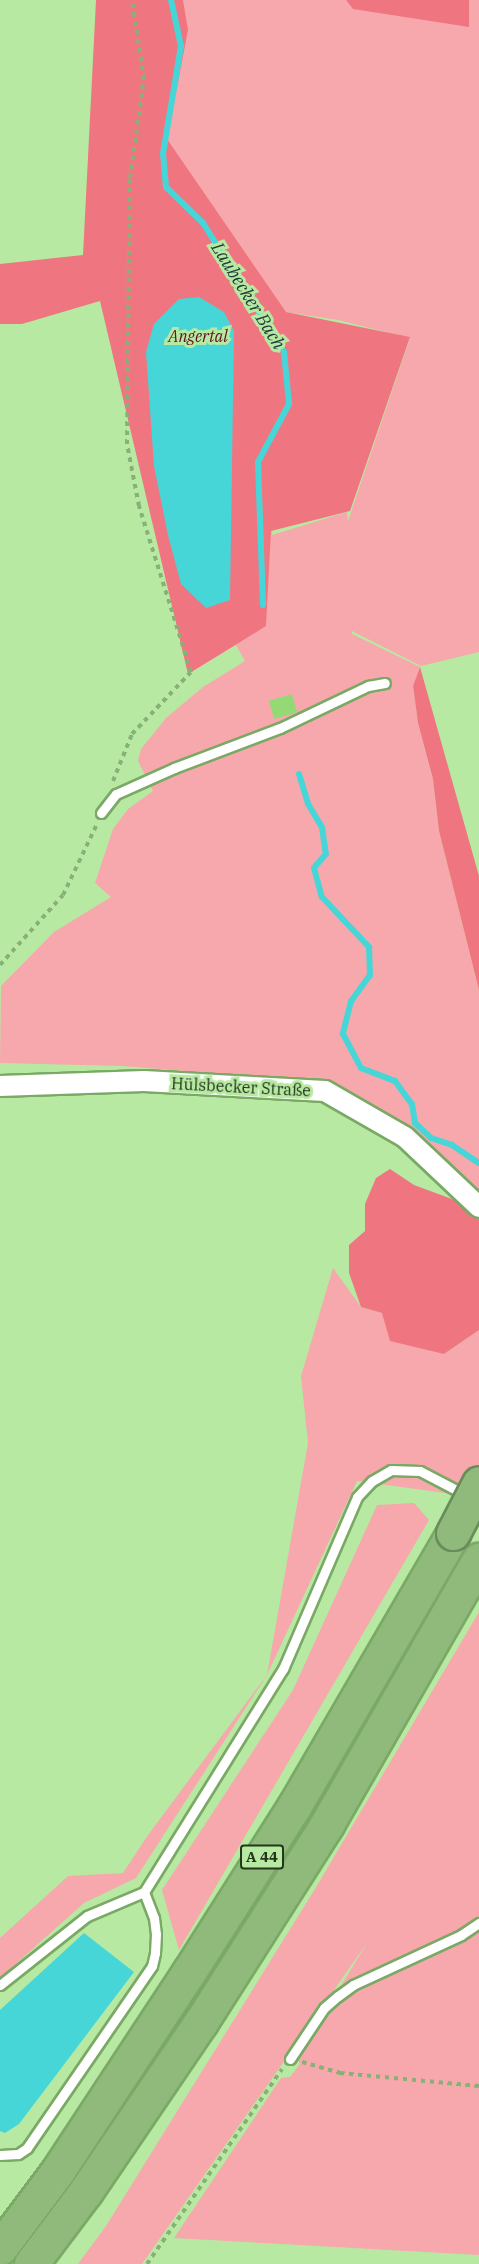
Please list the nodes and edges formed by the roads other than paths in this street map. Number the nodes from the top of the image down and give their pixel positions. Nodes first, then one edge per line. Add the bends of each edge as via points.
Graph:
1 (385, 683) dead end
2 (101, 813) road end
3 (0, 1086) edge
4 (479, 1207) edge
5 (479, 1483) edge
6 (479, 1502) edge
7 (479, 1560) edge
8 (144, 1892) junction
9 (479, 1923) edge
10 (0, 1985) edge
11 (290, 2059) road end
12 (0, 2156) edge
13 (0, 2248) edge
14 (31, 2264) edge

1 - 2 lane via 368,686 280,728 116,794
3 - 4 street, Hülsbecker Straße via 144,1081 325,1091 405,1137
5 - 13 highway, A 44, bridge via 289,1815 57,2172
6 - 8 lane via 420,1471 391,1470 372,1481 357,1497 283,1669
7 - 14 highway, A 44 via 327,1824 195,2031
8 - 10 lane via 87,1916
8 - 12 lane via 156,1934 152,1966 27,2148 18,2154
9 - 11 lane via 353,1985 324,2008

